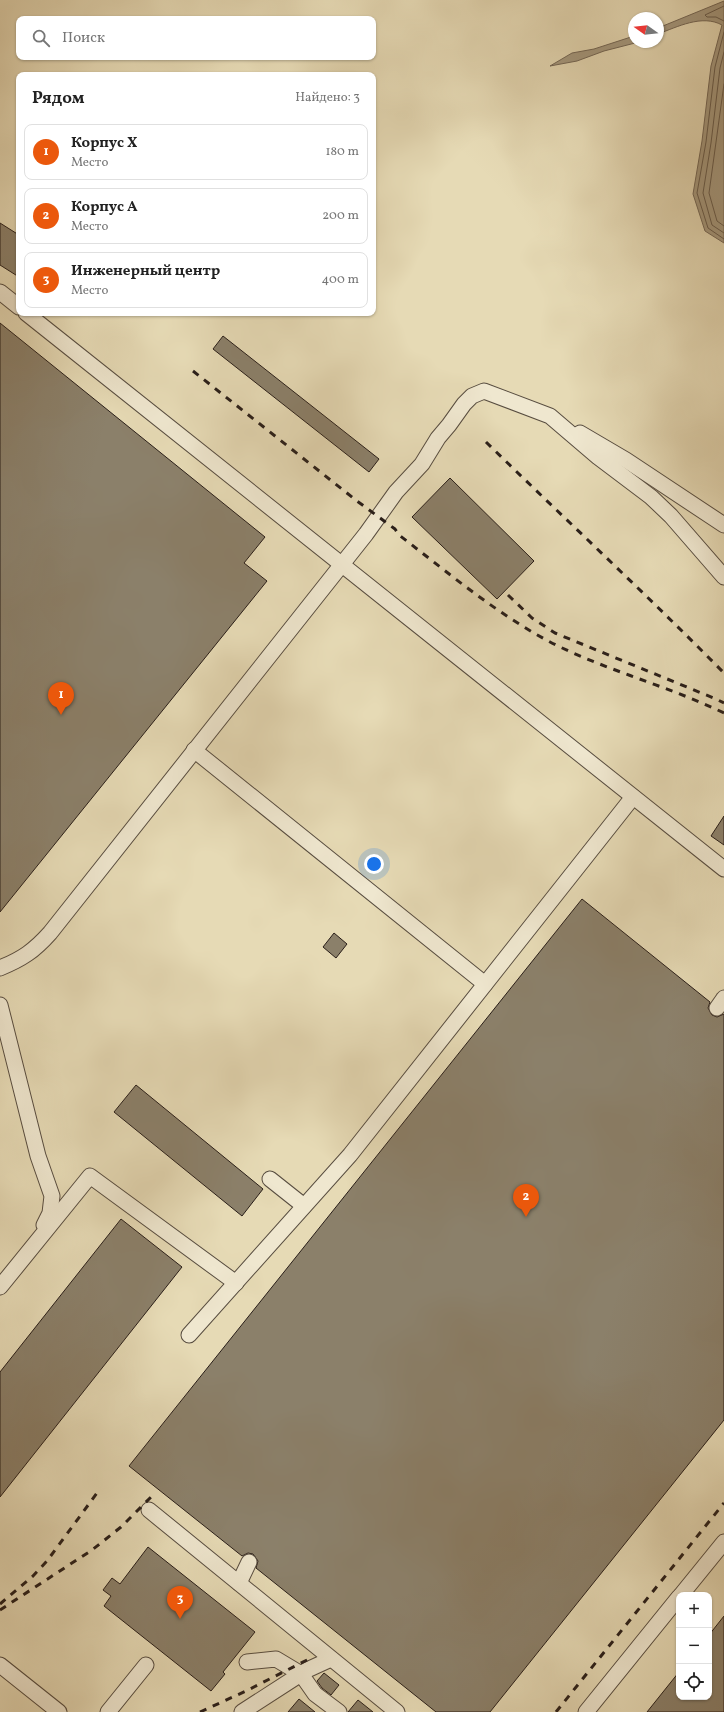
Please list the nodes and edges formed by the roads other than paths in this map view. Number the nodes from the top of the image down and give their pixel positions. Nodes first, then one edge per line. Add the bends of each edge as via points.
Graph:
1 (0, 292) edge
2 (16, 305) edge
3 (30, 316) edge
4 (550, 416) junction
5 (724, 525) edge
6 (341, 565) junction
7 (724, 577) edge
8 (194, 750) junction
9 (633, 797) junction
10 (724, 869) edge
11 (0, 968) edge
12 (485, 984) junction
13 (0, 1005) edge
14 (270, 1179) dead end
15 (304, 1206) junction
16 (36, 1242) junction
17 (236, 1283) junction
18 (0, 1287) edge
19 (189, 1335) dead end
20 (149, 1510) dead end
21 (724, 1542) edge
22 (248, 1562) dead end
23 (239, 1583) junction
24 (683, 1592) edge
25 (676, 1601) edge
26 (331, 1658) junction
27 (247, 1662) dead end
28 (0, 1665) edge
29 (146, 1665) dead end
30 (300, 1674) junction
31 (59, 1712) edge
32 (108, 1712) edge
33 (242, 1712) edge
34 (340, 1712) edge
35 (397, 1712) edge
36 (586, 1712) edge

1 - 2 lane
3 - 6 lane
4 - 5 lane via 626,460
4 - 6 lane via 484,391 472,396 438,438 422,464 396,492
4 - 7 lane via 651,497
6 - 8 lane
6 - 9 lane
8 - 11 lane via 38,947 23,958
8 - 12 lane
9 - 10 lane
9 - 12 lane
12 - 15 lane via 350,1155
13 - 16 lane via 38,1156 52,1196 50,1213
14 - 15 lane
15 - 17 lane
16 - 17 lane via 90,1176
16 - 18 lane
17 - 19 lane
20 - 23 lane
21 - 24 lane
22 - 23 lane
23 - 26 lane
25 - 36 lane
26 - 30 lane
26 - 35 lane
27 - 30 lane via 276,1659
28 - 31 lane
29 - 32 lane
30 - 33 lane
30 - 34 lane via 315,1694

